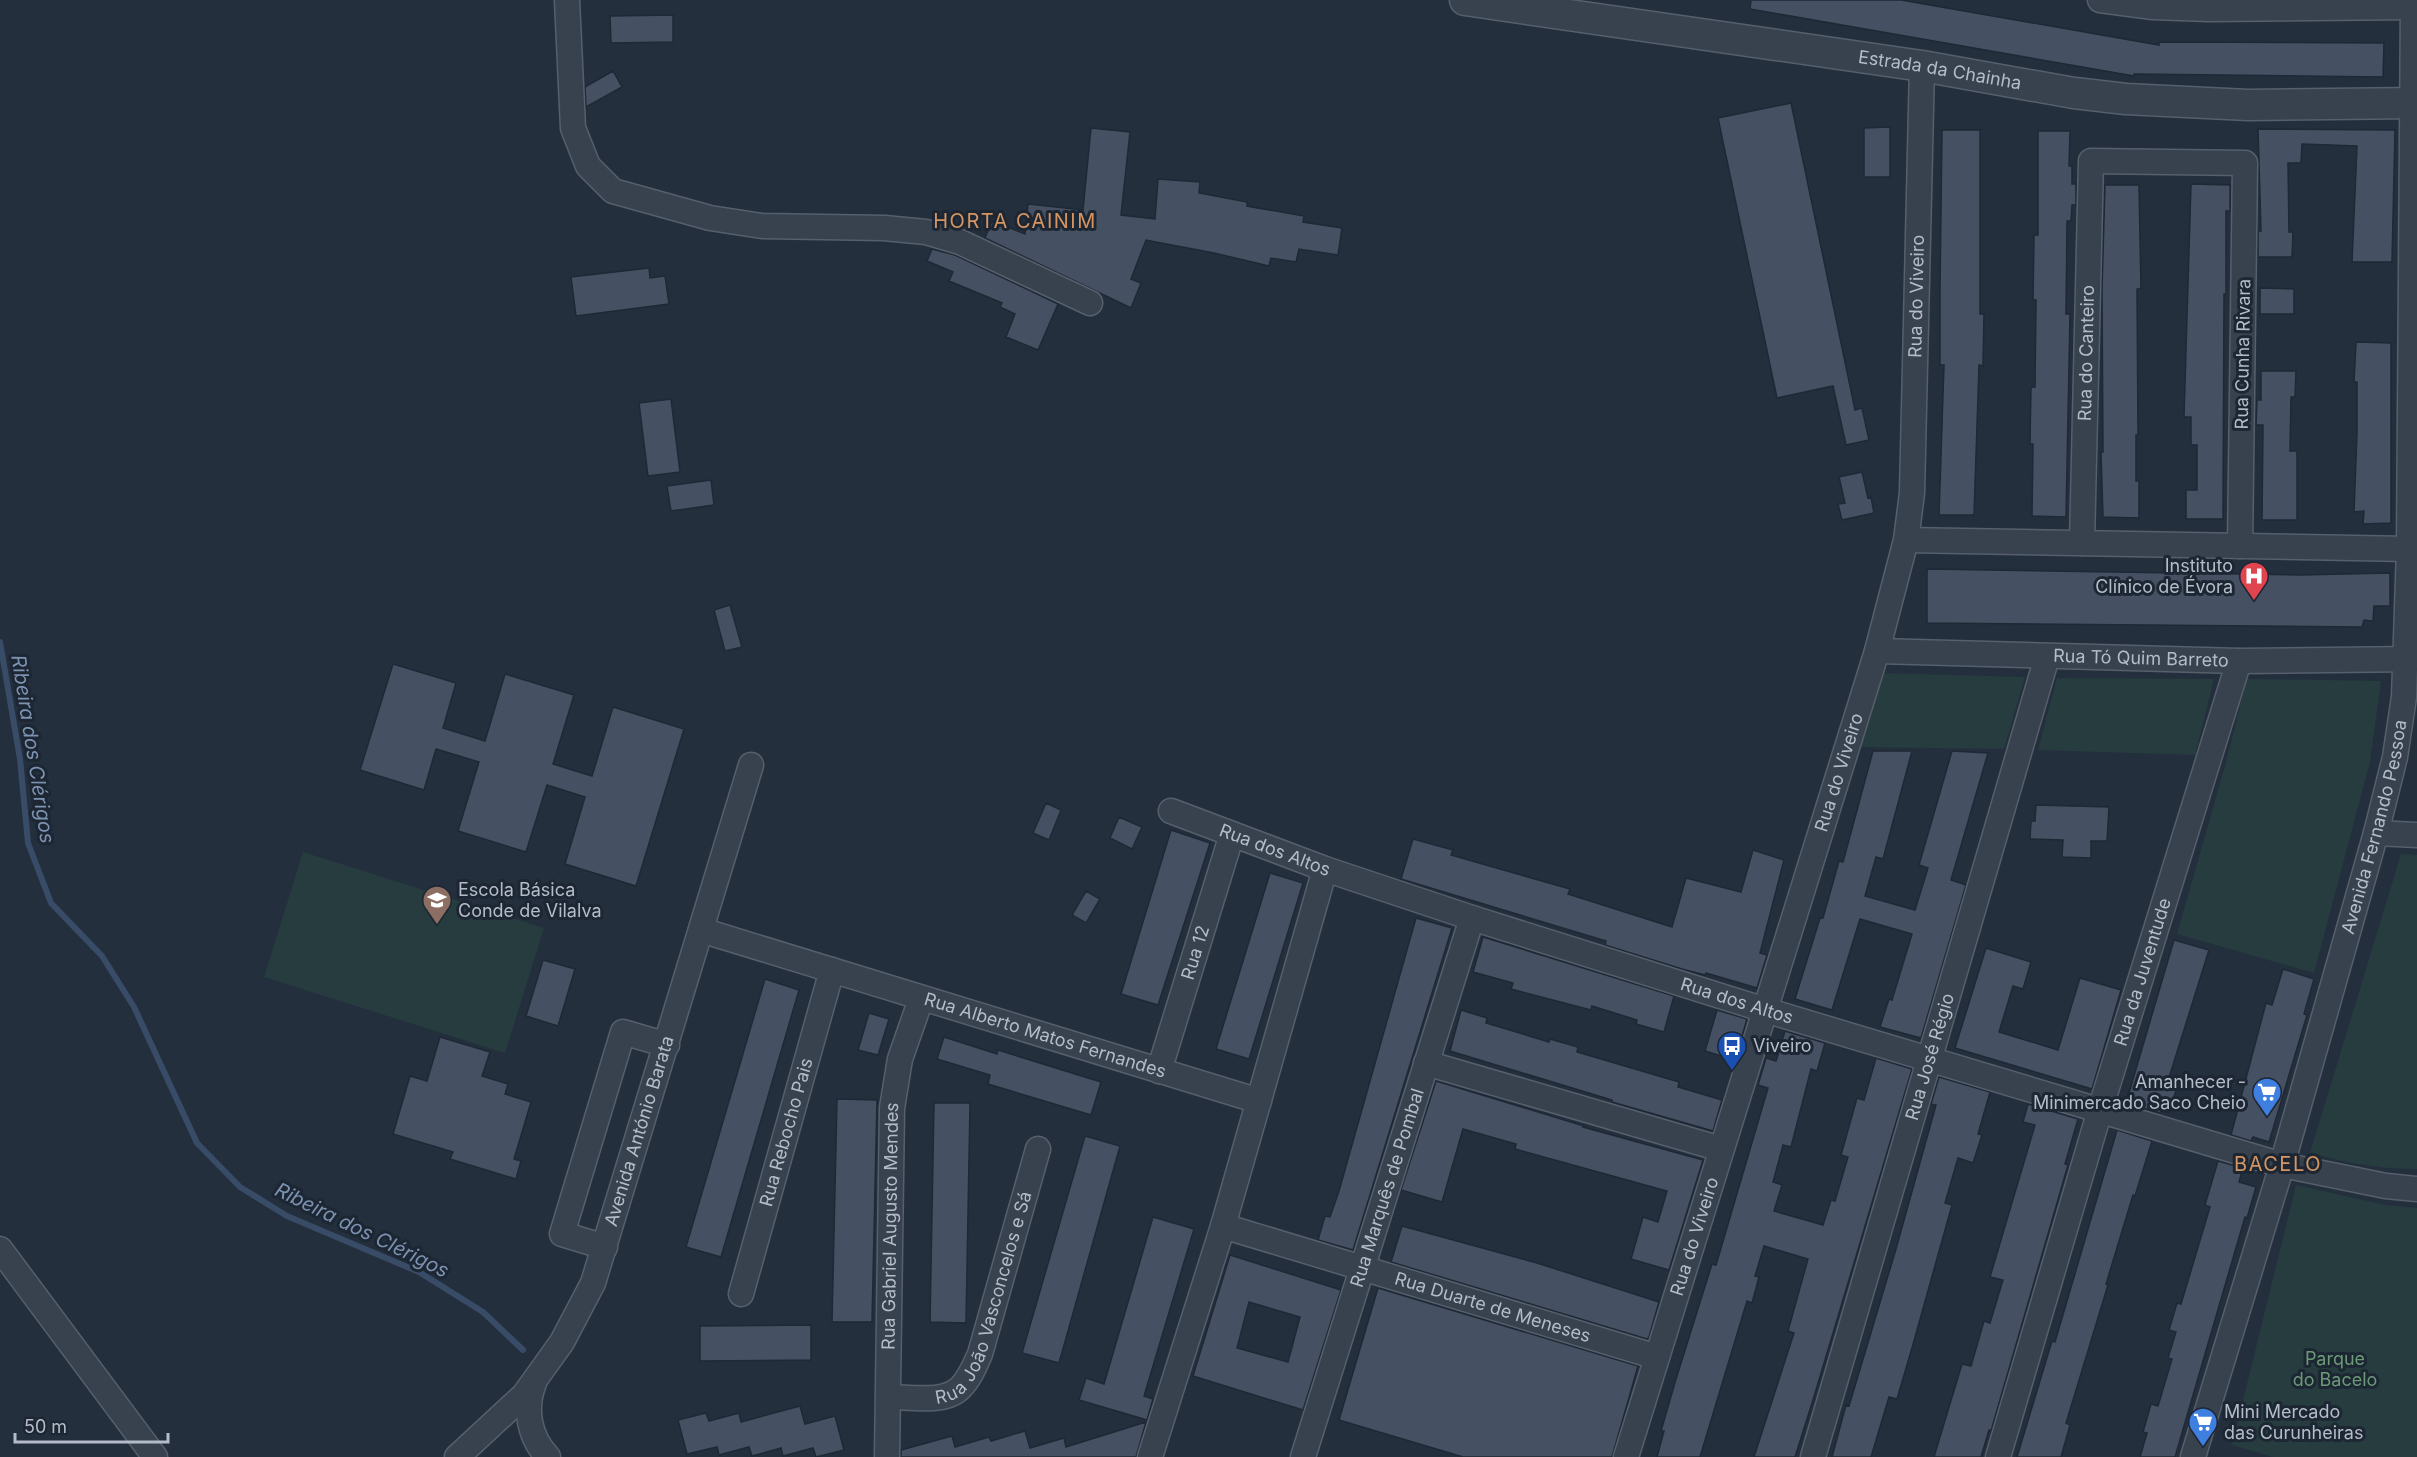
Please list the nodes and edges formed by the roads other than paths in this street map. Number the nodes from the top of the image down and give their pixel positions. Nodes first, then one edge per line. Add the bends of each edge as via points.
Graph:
1 (567, 0) edge
2 (1465, 0) edge
3 (2100, 0) edge
4 (2413, 4) edge
5 (2209, 5) edge
6 (1922, 66) junction
7 (2415, 103) edge
8 (2245, 163) joint
9 (1090, 303) dead end
10 (1906, 540) junction
11 (2082, 543) junction
12 (2240, 546) junction
13 (2409, 549) junction
14 (1877, 651) junction
15 (2048, 657) junction
16 (2411, 659) edge
17 (2240, 660) junction
18 (751, 765) dead end
19 (1171, 811) dead end
20 (2376, 833) junction
21 (1232, 834) junction
22 (2417, 835) edge
23 (1325, 869) junction
24 (1472, 918) junction
25 (701, 930) junction
26 (832, 970) junction
27 (921, 999) junction
28 (1765, 1010) junction
29 (667, 1045) junction
30 (1931, 1059) junction
31 (1426, 1063) junction
32 (1159, 1071) junction
33 (1259, 1101) junction
34 (2100, 1110) junction
35 (1038, 1149) dead end
36 (1721, 1149) junction
37 (2282, 1165) junction
38 (2417, 1189) edge
39 (1223, 1226) junction
40 (605, 1247) junction
41 (0, 1249) edge
42 (1362, 1269) junction
43 (741, 1294) dead end
44 (1657, 1357) junction
45 (535, 1381) junction
46 (889, 1397) junction
47 (149, 1453) edge
48 (457, 1457) edge
49 (548, 1457) edge
50 (887, 1457) edge
51 (1150, 1457) edge
52 (1303, 1457) edge
53 (1626, 1457) edge
54 (1813, 1457) edge
55 (1998, 1457) edge
56 (2193, 1457) edge

1 - 9 street via 573,128 588,166 613,191 710,218 762,226 926,232 960,242
2 - 6 street, Estrada da Chainha
3 - 5 street via 2153,7
4 - 5 street
4 - 7 street, Avenida Fernando Pessoa
6 - 7 street, Estrada da Chainha via 2126,99 2248,105
6 - 10 street, Rua do Viveiro via 1914,452
7 - 13 street, Avenida Fernando Pessoa
8 - 11 street, Rua do Canteiro via 2091,161
8 - 12 street, Rua Cunha Rivara
10 - 11 street
10 - 14 street, Rua do Viveiro
11 - 12 street
12 - 13 street
13 - 16 street, Avenida Fernando Pessoa
14 - 15 street, Rua Tó Quim Barreto
14 - 28 street, Rua do Viveiro
15 - 17 street, Rua Tó Quim Barreto
15 - 30 street, Rua José Régio
16 - 17 street, Rua Tó Quim Barreto
16 - 20 street, Avenida Fernando Pessoa via 2395,757
17 - 34 street, Rua da Juventude
18 - 25 street, Avenida António Barata
19 - 21 street, Rua dos Altos
20 - 22 street
20 - 37 street, Avenida Fernando Pessoa
21 - 23 street, Rua dos Altos
21 - 32 street, Rua 12
23 - 24 street, Rua dos Altos
23 - 33 street
24 - 28 street, Rua dos Altos
24 - 31 street, Rua Marquês de Pombal
25 - 26 street, Rua Alberto Matos Fernandes
25 - 29 street, Avenida António Barata
26 - 27 street, Rua Alberto Matos Fernandes
26 - 43 street, Rua Rebocho Pais
27 - 32 street, Rua Alberto Matos Fernandes
27 - 46 street, Rua Gabriel Augusto Mendes via 900,1059 892,1108
28 - 30 street, Rua dos Altos
28 - 36 street, Rua do Viveiro
29 - 40 street, Avenida António Barata
29 - 40 street via 623,1032 616,1054 562,1234
30 - 34 street, Rua dos Altos
30 - 54 street, Rua José Régio
31 - 36 street
31 - 42 street, Rua Marquês de Pombal
32 - 33 street, Rua Alberto Matos Fernandes
33 - 39 street
34 - 37 street, Rua dos Altos
34 - 55 street, Rua da Juventude
35 - 46 street, Rua João Vasconcelos e Sá via 980,1354 971,1373 960,1388 945,1397
36 - 44 street, Rua do Viveiro
37 - 38 street, Rua dos Altos
37 - 56 street, Avenida Fernando Pessoa
39 - 42 street, Rua Duarte de Meneses
39 - 51 street
40 - 45 street, Avenida António Barata via 593,1283 571,1327
41 - 47 street
42 - 44 street, Rua Duarte de Meneses
42 - 52 street, Rua Marquês de Pombal
44 - 53 street, Rua do Viveiro
45 - 48 street, Avenida António Barata via 506,1414
45 - 49 street via 530,1393 530,1423
46 - 50 street, Rua Gabriel Augusto Mendes

